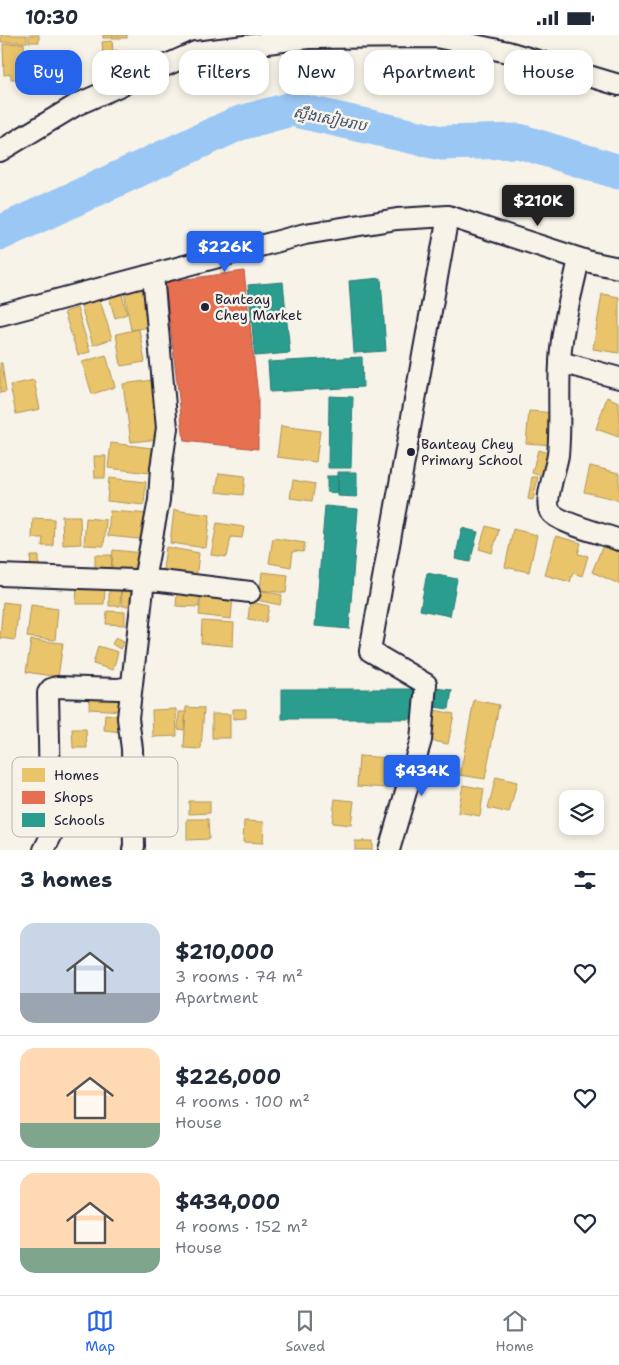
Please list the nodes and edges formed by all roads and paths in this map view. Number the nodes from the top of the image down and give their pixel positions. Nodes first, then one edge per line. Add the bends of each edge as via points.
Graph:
1 (327, 37) edge
2 (194, 43) edge
3 (619, 85) edge
4 (0, 151) edge
5 (448, 216) junction
6 (579, 259) junction
7 (619, 268) edge
8 (153, 275) junction
9 (0, 315) edge
10 (560, 362) junction
11 (619, 377) edge
12 (619, 541) edge
13 (0, 575) edge
14 (144, 580) junction
15 (250, 592) dead end
16 (130, 687) junction
17 (49, 757) edge
18 (132, 757) edge
19 (50, 837) edge
20 (134, 837) edge
21 (44, 850) edge
22 (133, 850) edge
23 (389, 850) edge

1 - 2 street
1 - 3 street via 436,37 508,52
2 - 4 street via 76,105
5 - 6 street
5 - 8 street via 397,219 305,234
5 - 23 street via 370,651 426,684 422,740
6 - 7 street
6 - 10 street
8 - 9 street
8 - 14 street via 167,428 159,500
10 - 11 street
10 - 12 street via 558,456 548,502 550,511 561,521
13 - 14 street
14 - 15 street
14 - 16 street
16 - 17 street via 51,689 48,693
16 - 18 street via 128,718
19 - 21 street
20 - 22 street

